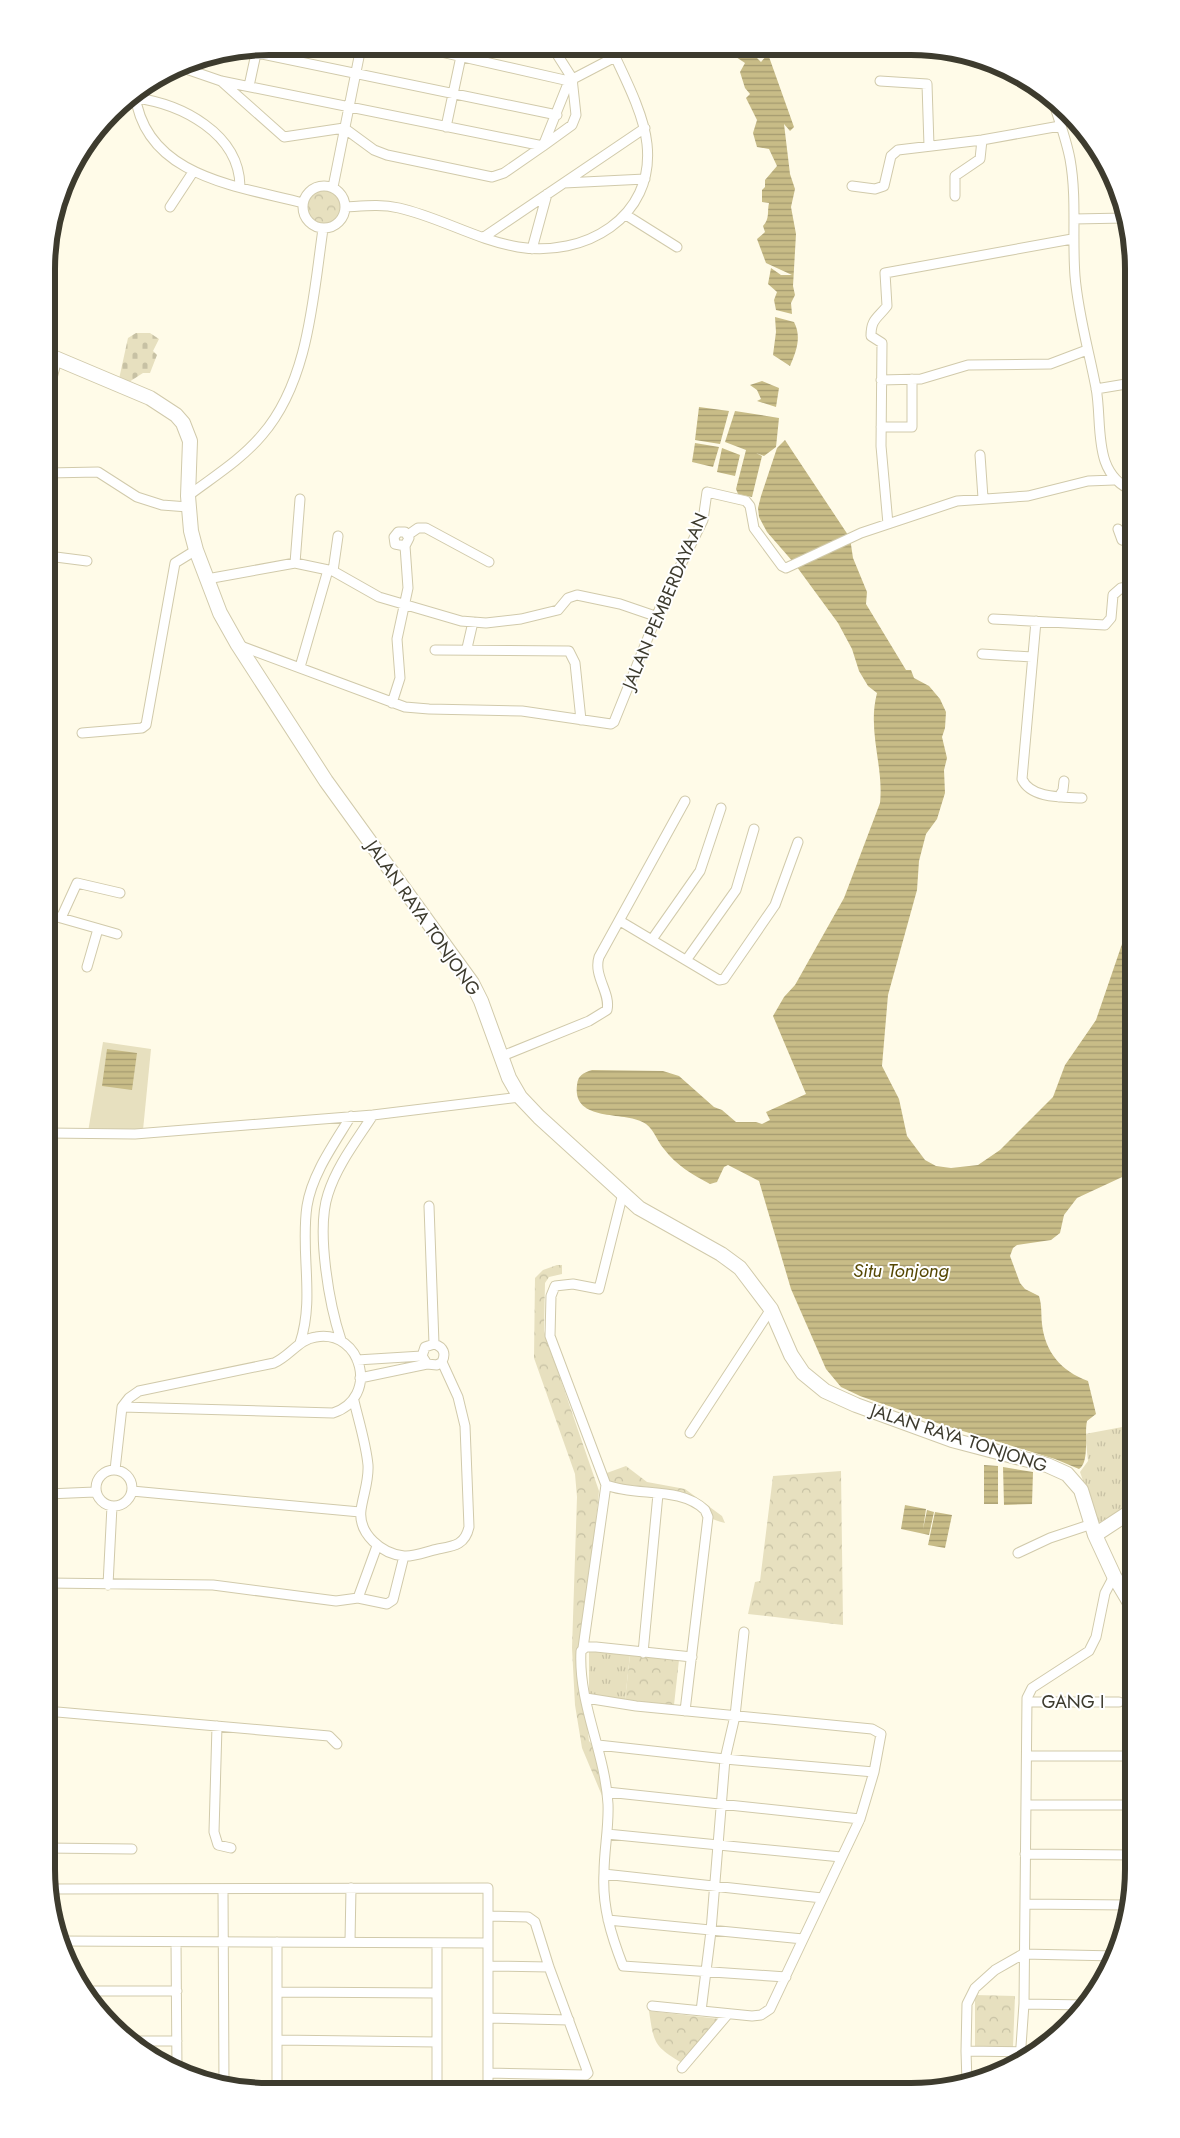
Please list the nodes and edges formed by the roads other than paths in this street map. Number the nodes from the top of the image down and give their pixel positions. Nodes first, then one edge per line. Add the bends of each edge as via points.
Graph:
1 (256, 55) edge
2 (275, 55) edge
3 (359, 55) edge
4 (461, 55) edge
5 (474, 55) edge
6 (557, 55) edge
7 (610, 55) edge
8 (614, 55) edge
9 (189, 70) edge
10 (355, 73) junction
11 (221, 80) junction
12 (571, 80) junction
13 (880, 80) dead end
14 (249, 86) junction
15 (453, 93) junction
16 (141, 97) edge
17 (137, 101) edge
18 (348, 107) junction
19 (1056, 112) edge
20 (557, 115) junction
21 (1060, 126) junction
22 (446, 127) junction
23 (344, 128) junction
24 (645, 128) junction
25 (982, 140) junction
26 (543, 146) junction
27 (929, 146) junction
28 (193, 172) junction
29 (645, 179) junction
30 (564, 182) junction
31 (240, 186) junction
32 (852, 186) dead end
33 (333, 187) junction
34 (547, 194) junction
35 (955, 196) dead end
36 (303, 203) junction
37 (346, 207) junction
38 (170, 208) dead end
39 (626, 215) junction
40 (1119, 218) edge
41 (1074, 219) junction
42 (323, 229) junction
43 (484, 236) junction
44 (1072, 239) junction
45 (677, 247) dead end
46 (532, 249) junction
47 (1088, 350) junction
48 (55, 358) edge
49 (912, 379) junction
50 (881, 380) junction
51 (1125, 384) edge
52 (1096, 389) junction
53 (881, 427) junction
54 (980, 454) dead end
55 (55, 473) edge
56 (1114, 480) junction
57 (1125, 486) edge
58 (983, 498) junction
59 (300, 499) dead end
60 (188, 502) junction
61 (888, 524) junction
62 (1118, 529) dead end
63 (408, 535) junction
64 (338, 536) dead end
65 (1125, 541) edge
66 (404, 546) junction
67 (196, 550) junction
68 (55, 557) edge
69 (88, 561) dead end
70 (489, 562) dead end
71 (295, 563) junction
72 (330, 571) junction
73 (207, 579) junction
74 (1125, 587) edge
75 (405, 606) junction
76 (658, 617) junction
77 (993, 619) dead end
78 (1036, 620) junction
79 (473, 622) junction
80 (238, 645) junction
81 (466, 648) junction
82 (435, 650) dead end
83 (982, 654) dead end
84 (1032, 657) junction
85 (300, 666) junction
86 (392, 703) junction
87 (582, 720) junction
88 (82, 733) dead end
89 (1064, 781) dead end
90 (1059, 797) junction
91 (1082, 798) dead end
92 (685, 801) dead end
93 (721, 808) dead end
94 (754, 829) dead end
95 (798, 842) dead end
96 (120, 894) dead end
97 (55, 916) edge
98 (61, 918) junction
99 (620, 921) junction
100 (98, 929) junction
101 (116, 934) dead end
102 (653, 938) junction
103 (687, 959) junction
104 (87, 967) dead end
105 (500, 1057) junction
106 (520, 1097) junction
107 (373, 1115) junction
108 (351, 1116) junction
109 (55, 1133) edge
110 (623, 1193) junction
111 (429, 1206) dead end
112 (771, 1309) junction
113 (341, 1340) junction
114 (300, 1343) junction
115 (434, 1344) junction
116 (422, 1356) junction
117 (357, 1360) junction
118 (442, 1362) junction
119 (427, 1364) junction
120 (360, 1378) junction
121 (354, 1401) junction
122 (122, 1407) junction
123 (690, 1432) dead end
124 (116, 1470) junction
125 (606, 1485) junction
126 (132, 1491) junction
127 (95, 1492) junction
128 (55, 1494) edge
129 (658, 1494) junction
130 (112, 1506) junction
131 (360, 1512) junction
132 (1125, 1514) edge
133 (1093, 1530) junction
134 (377, 1546) junction
135 (1018, 1553) dead end
136 (404, 1556) junction
137 (1114, 1576) junction
138 (55, 1583) edge
139 (108, 1585) junction
140 (1125, 1595) edge
141 (358, 1598) junction
142 (744, 1632) dead end
143 (582, 1648) junction
144 (643, 1653) junction
145 (692, 1657) junction
146 (586, 1698) junction
147 (1028, 1702) junction
148 (1119, 1702) dead end
149 (685, 1711) junction
150 (55, 1712) edge
151 (735, 1716) junction
152 (218, 1726) junction
153 (337, 1744) dead end
154 (598, 1745) junction
155 (1027, 1756) junction
156 (1125, 1756) edge
157 (725, 1759) junction
158 (874, 1772) junction
159 (607, 1792) junction
160 (722, 1803) junction
161 (1026, 1805) junction
162 (1125, 1805) edge
163 (860, 1819) junction
164 (607, 1834) junction
165 (717, 1844) junction
166 (55, 1848) edge
167 (231, 1848) dead end
168 (132, 1849) dead end
169 (1025, 1854) junction
170 (1125, 1855) edge
171 (842, 1857) junction
172 (604, 1874) junction
173 (351, 1888) junction
174 (714, 1888) junction
175 (56, 1889) edge
176 (223, 1889) junction
177 (822, 1898) junction
178 (1025, 1904) junction
179 (1122, 1905) edge
180 (489, 1916) junction
181 (608, 1920) junction
182 (711, 1931) junction
183 (803, 1939) junction
184 (67, 1941) edge
185 (224, 1941) junction
186 (350, 1941) junction
187 (176, 1942) junction
188 (277, 1942) junction
189 (438, 1943) junction
190 (488, 1944) junction
191 (1023, 1954) junction
192 (1107, 1956) edge
193 (488, 1966) junction
194 (549, 1967) junction
195 (706, 1972) junction
196 (786, 1977) junction
197 (93, 1991) edge
198 (177, 1991) junction
199 (277, 1992) junction
200 (437, 1993) junction
201 (1024, 2004) junction
202 (1076, 2005) edge
203 (652, 2006) dead end
204 (701, 2011) junction
205 (728, 2014) junction
206 (488, 2018) junction
207 (568, 2020) junction
208 (277, 2040) junction
209 (142, 2041) edge
210 (177, 2041) junction
211 (437, 2042) junction
212 (966, 2051) junction
213 (1020, 2053) edge
214 (1015, 2056) edge
215 (177, 2062) edge
216 (682, 2068) dead end
217 (488, 2072) junction
218 (966, 2076) edge
219 (224, 2078) edge
220 (276, 2083) edge
221 (436, 2083) edge
222 (488, 2083) edge

1 - 14 street
2 - 10 street
3 - 10 street
4 - 15 street
5 - 12 street
6 - 12 street
7 - 12 street
8 - 24 street
9 - 11 street
10 - 15 street
10 - 18 street
11 - 14 street
11 - 23 street via 284,137
12 - 20 street
12 - 26 street via 575,121
13 - 27 street via 926,84
14 - 18 street
15 - 20 street
15 - 22 street
16 - 31 street via 168,104 206,125 233,159
17 - 28 street via 146,130 159,147
18 - 22 street
18 - 23 street
19 - 21 street
20 - 26 street
21 - 25 street
21 - 41 street via 1070,160
22 - 26 street
23 - 26 street via 374,150 387,155 492,177 504,173
23 - 33 street
24 - 29 street via 648,154
24 - 30 street
25 - 27 street
25 - 35 street via 980,159 955,176
27 - 32 street via 893,153 886,182 880,189
28 - 31 street
28 - 38 street
29 - 30 street
29 - 39 street
30 - 34 street
31 - 36 street
33 - 36 street via 314,188
33 - 37 street via 342,195
34 - 43 street
34 - 46 street
36 - 42 street via 305,217
37 - 42 street via 337,225
37 - 43 street via 399,208
39 - 45 street
39 - 46 street via 614,226 586,240
40 - 41 street
41 - 44 street
42 - 60 street via 305,337 286,396 275,418 245,453
43 - 46 street
44 - 47 street via 1075,279
44 - 50 street via 885,273 887,305 871,326 871,336 882,343
47 - 49 street via 1050,364 962,365 928,378
47 - 52 street
48 - 60 main road, JALAN RAYA TONJONG via 150,398 176,415 190,441
49 - 50 street
49 - 53 street via 912,427
50 - 53 street
51 - 52 street
52 - 56 street via 1103,457
53 - 61 street
54 - 58 street
55 - 60 street via 98,472 137,497 162,506
56 - 57 street
56 - 58 street, JALAN PEMBERDAYAAN via 1088,481 1028,496
58 - 61 street, JALAN PEMBERDAYAAN via 957,501
59 - 71 street
60 - 67 main road, JALAN RAYA TONJONG
61 - 76 street, JALAN PEMBERDAYAAN via 852,536 786,568 754,528 746,501 707,492 703,520
62 - 65 street
63 - 66 street via 409,541
63 - 66 street via 402,532 394,537 395,544
63 - 70 street via 418,528 426,528
64 - 72 street
66 - 75 street via 409,579
67 - 73 main road, JALAN RAYA TONJONG
67 - 88 street via 174,563 146,725
68 - 69 street
71 - 72 street
71 - 73 street
72 - 75 street via 369,593
72 - 85 street
73 - 80 main road, JALAN RAYA TONJONG via 220,613
74 - 78 street via 1113,595 1111,618 1104,624
75 - 79 street
75 - 86 street via 397,639 400,678
76 - 79 street via 620,604 577,595 568,598 562,608 554,611 521,619
76 - 87 street, JALAN PEMBERDAYAAN via 614,722
77 - 78 street
78 - 84 street
79 - 81 street
80 - 85 street, JALAN PEMBERDAYAAN
80 - 105 main road, JALAN RAYA TONJONG via 326,781 472,983
81 - 82 street
81 - 87 street via 569,650 575,664
83 - 84 street
84 - 90 street via 1021,774 1029,788
85 - 86 street, JALAN PEMBERDAYAAN
86 - 87 street, JALAN PEMBERDAYAAN via 429,710 522,711
89 - 90 street
90 - 91 street
92 - 99 street
93 - 102 street via 700,871
94 - 103 street via 736,890
95 - 103 street via 775,906 726,978 719,980
96 - 98 street via 77,883
97 - 98 street
98 - 100 street
99 - 102 street
99 - 105 street via 597,964 607,1010 589,1022
100 - 101 street
100 - 104 street
102 - 103 street
105 - 106 main road, JALAN RAYA TONJONG
106 - 107 street
106 - 110 main road, JALAN RAYA TONJONG
107 - 108 street
107 - 113 street via 332,1182 325,1209 328,1284
108 - 109 street via 135,1134
108 - 114 street via 316,1177 309,1198 306,1220 308,1302
110 - 112 main road, JALAN RAYA TONJONG via 640,1208 734,1264 754,1284
110 - 125 street via 599,1289 563,1283 554,1286 551,1296 550,1336
111 - 115 street
112 - 123 street
112 - 133 main road, JALAN RAYA TONJONG via 791,1355 803,1373 825,1390 856,1405 952,1440 1047,1465 1067,1474 1081,1490
113 - 114 street via 316,1336
113 - 117 street
114 - 122 street via 274,1363 147,1388 134,1394
115 - 116 street via 425,1347
115 - 118 street via 439,1345 444,1353
116 - 117 street
116 - 119 street
117 - 120 street
118 - 119 street
118 - 136 street via 458,1397 465,1426 469,1527 467,1536 457,1545
119 - 120 street
120 - 121 street
121 - 122 street via 341,1410 324,1414
121 - 131 street via 368,1465
122 - 124 street
124 - 126 street via 128,1477
124 - 127 street via 109,1470 98,1478
125 - 129 street
125 - 143 street
126 - 130 street via 125,1503
126 - 131 street
127 - 128 street
127 - 130 street via 99,1499
129 - 144 street
129 - 145 street via 693,1500 708,1517
130 - 139 street
131 - 134 street via 365,1531
132 - 133 main road
133 - 135 street via 1050,1538
133 - 137 main road, JALAN RAYA TONJONG
134 - 136 street
134 - 141 street
136 - 141 street via 390,1603
137 - 140 main road, JALAN RAYA TONJONG
137 - 147 street via 1104,1593 1094,1644 1089,1651 1032,1688
138 - 139 street
139 - 141 street via 213,1585 336,1601
142 - 151 street
143 - 144 street
143 - 146 street
144 - 145 street
145 - 149 street
146 - 149 street
146 - 154 street
147 - 148 street, GANG I
147 - 155 street
149 - 151 street
150 - 152 street
151 - 157 street
151 - 158 street via 878,1731 881,1742
152 - 153 street via 329,1736
152 - 167 street via 214,1832 218,1845
154 - 157 street
154 - 159 street
155 - 156 street
155 - 161 street
157 - 158 street
157 - 160 street
158 - 163 street
159 - 160 street
159 - 164 street
160 - 163 street
160 - 165 street
161 - 162 street
161 - 169 street
163 - 171 street
164 - 165 street
164 - 172 street
165 - 171 street
165 - 174 street
166 - 168 street
169 - 170 street
169 - 178 street
171 - 177 street
172 - 174 street
172 - 181 street
173 - 176 street
173 - 180 street via 488,1888
173 - 186 street
174 - 177 street
174 - 182 street
175 - 176 street
176 - 185 street
177 - 183 street
178 - 179 street
178 - 191 street
180 - 190 street
180 - 194 street via 533,1919
181 - 182 street
181 - 195 street via 623,1966
182 - 183 street
182 - 195 street
183 - 196 street
184 - 187 street
185 - 187 street
185 - 188 street
185 - 219 street
186 - 188 street
186 - 189 street
187 - 198 street
188 - 199 street
189 - 190 street
189 - 200 street
190 - 193 street
191 - 192 street
191 - 201 street
191 - 212 street via 995,1970 975,1988 967,2004
193 - 194 street
193 - 206 street
194 - 207 street
195 - 196 street
195 - 204 street
196 - 205 street via 766,2013 752,2016
197 - 198 street
198 - 210 street
199 - 200 street
199 - 208 street
200 - 211 street
201 - 202 street
201 - 213 street
203 - 204 street
204 - 205 street
205 - 216 street
206 - 207 street
206 - 217 street
207 - 217 street via 588,2074
208 - 211 street
208 - 220 street
209 - 210 street
210 - 215 street
211 - 221 street
212 - 214 street
212 - 218 street
217 - 222 street

